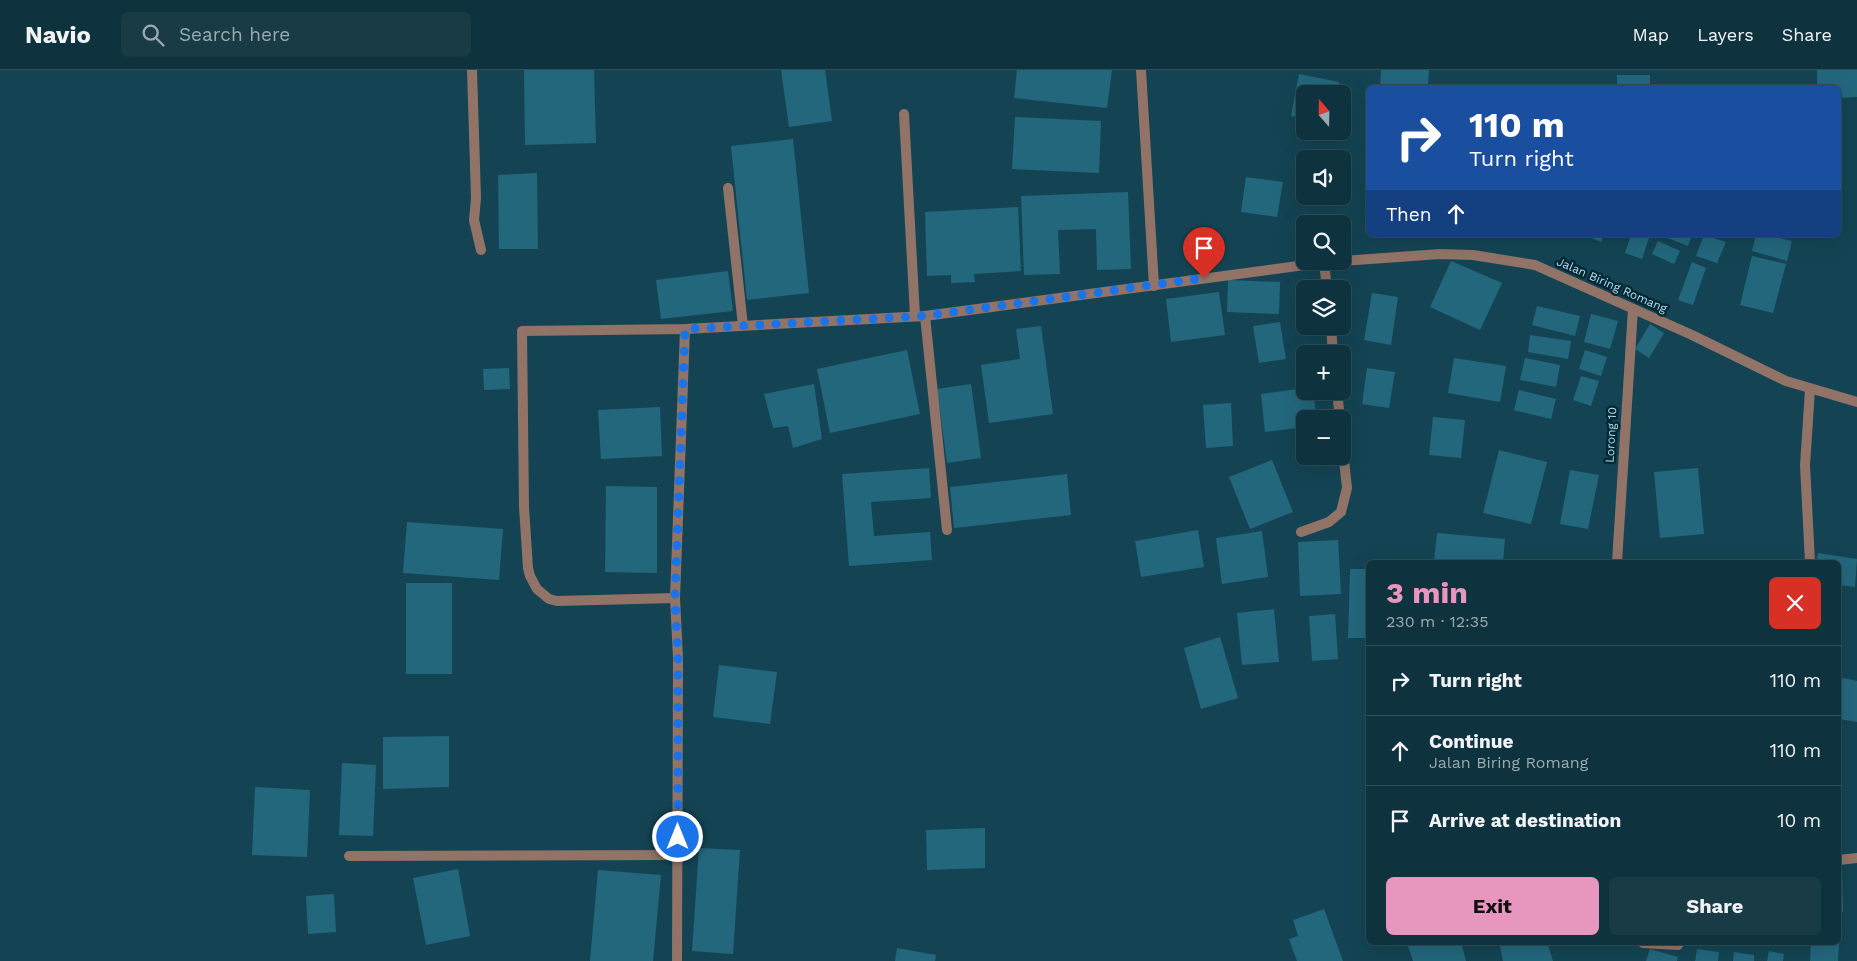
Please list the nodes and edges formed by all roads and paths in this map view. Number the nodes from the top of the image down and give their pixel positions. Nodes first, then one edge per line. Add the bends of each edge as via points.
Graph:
1 (472, 70) edge
2 (1141, 70) edge
3 (904, 114) dead end
4 (728, 188) dead end
5 (481, 250) dead end
6 (1351, 259) edge
7 (1296, 266) edge
8 (1154, 286) junction
9 (1633, 309) junction
10 (920, 316) junction
11 (743, 326) junction
12 (685, 329) junction
13 (1810, 390) junction
14 (1857, 402) edge
15 (1344, 465) edge
16 (947, 530) dead end
17 (1301, 532) dead end
18 (1617, 560) edge
19 (1810, 560) edge
20 (675, 598) junction
21 (678, 855) junction
22 (349, 856) dead end
23 (1857, 858) edge
24 (1841, 860) edge
25 (677, 961) edge

1 - 5 street via 474,220
2 - 8 street
3 - 10 street
4 - 11 street
6 - 9 street, Jalan Biring Romang via 1440,254 1522,263 1547,270
7 - 8 street
8 - 10 street
9 - 13 street, Jalan Biring Romang
9 - 18 street, Lorong 10
10 - 11 street
10 - 16 street
11 - 12 street
12 - 20 street
12 - 20 street via 522,331 524,507 530,576 543,594 557,600
13 - 14 street, Jalan Biring Romang
13 - 19 street via 1805,465
15 - 17 street via 1347,488 1342,512 1329,522
20 - 21 street
21 - 22 street
21 - 25 street
23 - 24 street

